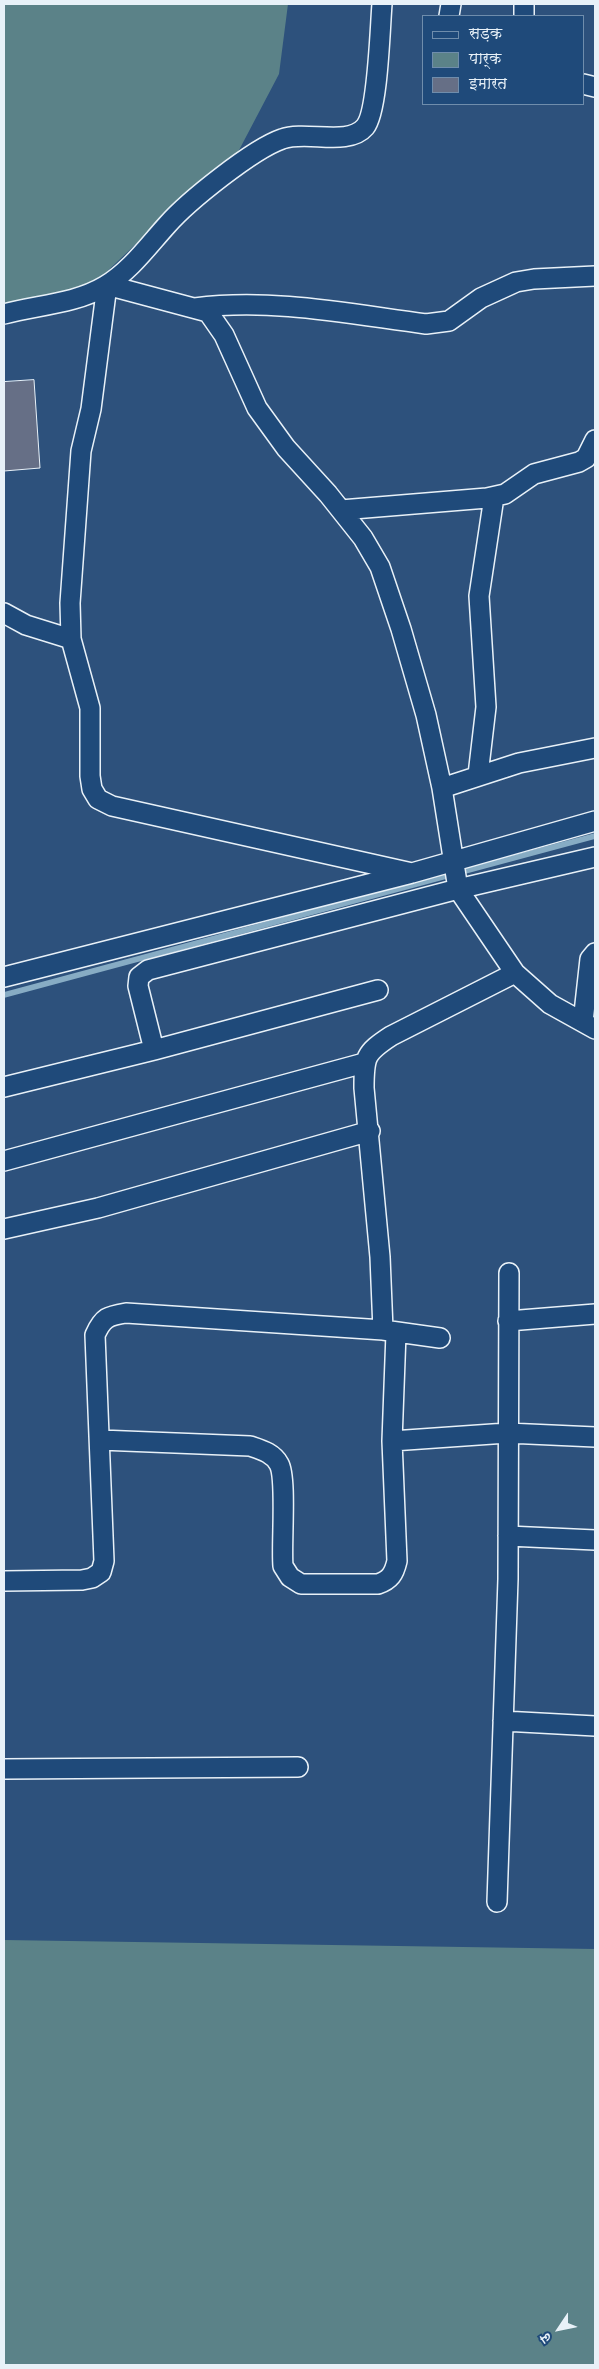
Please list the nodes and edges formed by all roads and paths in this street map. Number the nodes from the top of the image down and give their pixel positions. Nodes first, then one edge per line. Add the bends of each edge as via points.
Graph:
1 (382, 4) edge
2 (595, 276) edge
3 (107, 285) junction
4 (195, 308) junction
5 (4, 314) edge
6 (595, 440) edge
7 (494, 497) junction
8 (341, 510) junction
9 (4, 613) edge
10 (71, 639) junction
11 (595, 748) edge
12 (478, 775) junction
13 (442, 788) junction
14 (595, 821) edge
15 (595, 857) edge
16 (412, 873) junction
17 (456, 875) junction
18 (595, 952) edge
19 (515, 973) junction
20 (4, 977) edge
21 (378, 990) dead end
22 (589, 1025) edge
23 (154, 1050) junction
24 (364, 1063) junction
25 (4, 1087) edge
26 (370, 1131) junction
27 (4, 1161) edge
28 (4, 1229) edge
29 (508, 1273) dead end
30 (595, 1314) edge
31 (508, 1322) junction
32 (390, 1332) junction
33 (440, 1338) dead end
34 (507, 1433) junction
35 (595, 1437) edge
36 (100, 1440) junction
37 (392, 1441) junction
38 (508, 1536) junction
39 (595, 1540) edge
40 (4, 1581) edge
41 (503, 1721) junction
42 (595, 1726) edge
43 (298, 1767) dead end
44 (4, 1769) edge
45 (496, 1902) dead end

1 - 3 street via 373,108 367,125 359,133 346,137 300,135 282,139 261,150 223,176 169,222 127,269
2 - 4 street via 516,282 481,298 449,321 439,323 262,304
3 - 4 street
3 - 5 street via 88,296
3 - 10 street via 91,409 81,451 70,603
4 - 8 street via 208,312 217,322 257,408 286,448
6 - 7 street via 586,458 579,462 534,474 505,494
7 - 8 street
7 - 12 street via 479,596 486,706
8 - 13 street via 380,567 426,715
9 - 10 street via 26,625
10 - 16 street via 90,708 90,776 98,799 112,806
11 - 12 street
12 - 13 street
13 - 17 street
14 - 17 street
15 - 17 street
16 - 17 street
16 - 20 street
17 - 19 street
17 - 23 street via 148,970 139,977 138,986
18 - 22 street via 590,960
19 - 22 street via 550,1004
19 - 24 street via 391,1036 373,1048
21 - 23 street
23 - 25 street
24 - 26 street
24 - 27 street
26 - 28 street via 98,1208
26 - 32 street via 380,1257
29 - 31 street
30 - 31 street
31 - 34 street
32 - 33 street
32 - 36 street via 126,1314 109,1316 95,1335
32 - 37 street
34 - 35 street
34 - 37 street
34 - 38 street
36 - 37 street via 250,1446 271,1454 280,1465 282,1480 283,1566 290,1577 301,1584 378,1584 388,1580 394,1571
36 - 40 street via 104,1561 101,1572 82,1580
38 - 39 street
38 - 41 street
41 - 42 street
41 - 45 street
43 - 44 street

